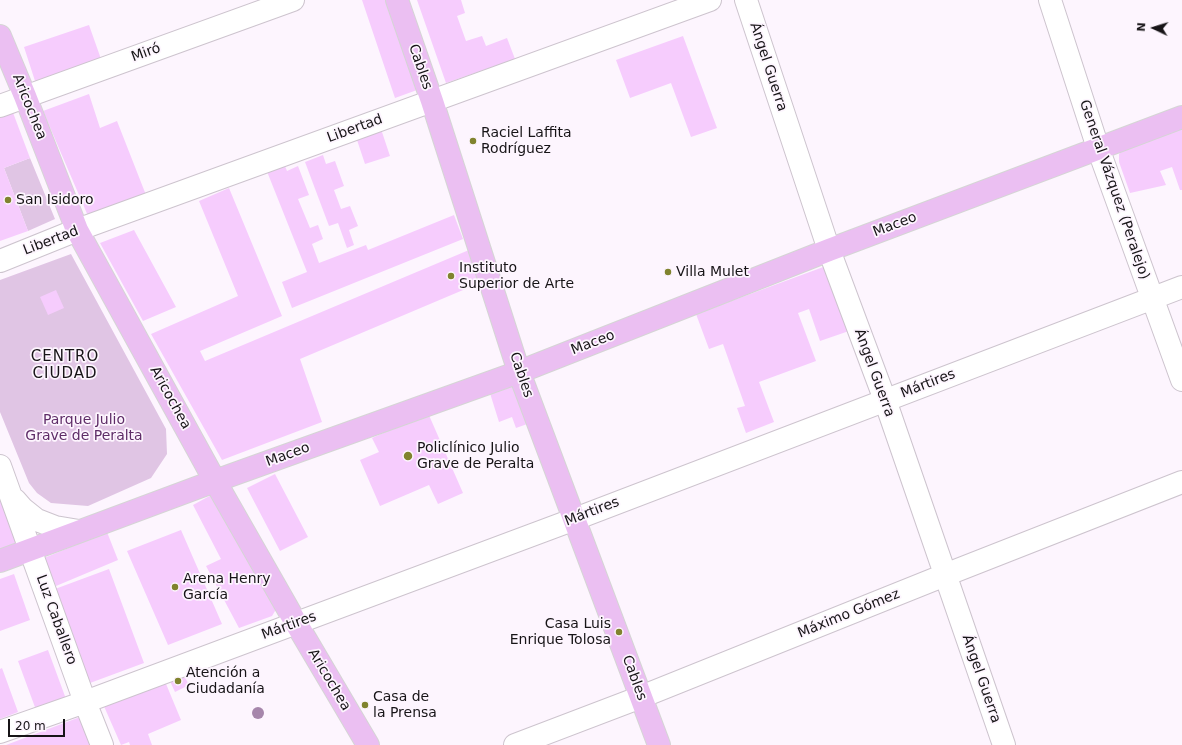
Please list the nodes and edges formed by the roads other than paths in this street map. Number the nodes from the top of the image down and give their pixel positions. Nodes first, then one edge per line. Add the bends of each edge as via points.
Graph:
1 (293, 0) edge
2 (397, 0) edge
3 (710, 0) edge
4 (746, 0) edge
5 (1050, 0) edge
6 (0, 36) edge
7 (25, 96) junction
8 (432, 101) junction
9 (0, 106) edge
10 (1182, 116) edge
11 (1098, 148) junction
12 (77, 230) junction
13 (829, 250) junction
14 (0, 261) edge
15 (1182, 287) edge
16 (1152, 299) junction
17 (519, 372) junction
18 (1182, 380) edge
19 (885, 400) junction
20 (0, 466) edge
21 (215, 481) junction
22 (1182, 482) edge
23 (10, 494) junction
24 (575, 519) junction
25 (79, 531) junction
26 (31, 549) junction
27 (0, 561) edge
28 (945, 575) junction
29 (296, 623) junction
30 (641, 697) junction
31 (85, 702) junction
32 (0, 732) edge
33 (102, 745) edge
34 (368, 745) edge
35 (515, 745) edge
36 (659, 745) edge
37 (1004, 745) edge

1 - 7 street, Miró
2 - 8 main road, Cables
3 - 8 street, Libertad
4 - 13 street, Ángel Guerra
5 - 11 street, General Vázquez (Peralejo)
6 - 7 main road, Aricochea
7 - 9 street, Miró
7 - 12 main road, Aricochea
8 - 12 street, Libertad
8 - 17 main road, Cables
10 - 11 main road, Maceo
11 - 13 main road, Maceo
11 - 16 street, General Vázquez (Peralejo)
12 - 14 street, Libertad
12 - 21 main road, Aricochea
13 - 17 main road, Maceo
13 - 19 street, Ángel Guerra
15 - 16 street, Mártires
16 - 18 street, General Vázquez (Peralejo)
16 - 19 street, Mártires
17 - 21 main road, Maceo
17 - 24 main road, Cables
19 - 24 street, Mártires
19 - 28 street, Ángel Guerra
20 - 23 street, Luz Caballero
21 - 25 main road, Maceo
21 - 29 main road, Aricochea
22 - 28 street, Máximo Gómez
23 - 25 street, Luz Caballero via 37,520 55,527
23 - 26 street, Luz Caballero
24 - 29 street, Mártires
24 - 30 main road, Cables
25 - 26 main road, Maceo
26 - 27 main road, Maceo
26 - 31 street, Luz Caballero
28 - 30 street, Máximo Gómez
28 - 37 street, Ángel Guerra
29 - 31 street, Mártires
29 - 34 main road, Aricochea
30 - 35 street, Máximo Gómez
30 - 36 main road, Cables
31 - 32 street, Mártires
31 - 33 street, Luz Caballero

